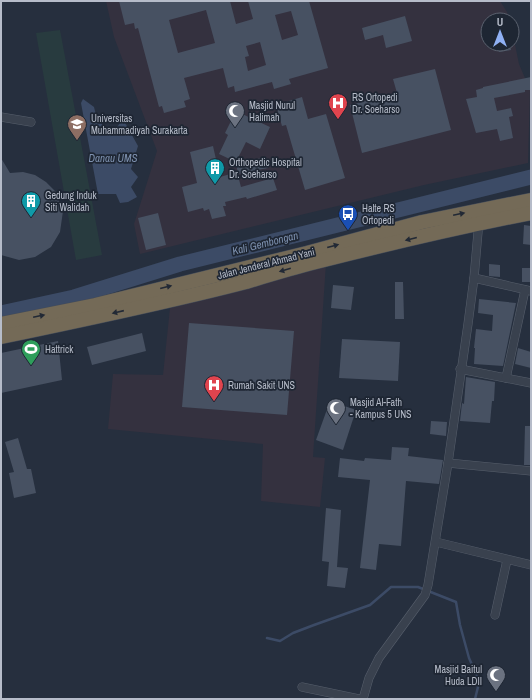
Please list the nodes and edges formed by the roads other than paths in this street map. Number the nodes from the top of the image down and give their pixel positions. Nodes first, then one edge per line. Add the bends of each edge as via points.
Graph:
1 (1, 117) edge
2 (31, 122) dead end
3 (531, 200) edge
4 (531, 213) edge
5 (479, 217) junction
6 (243, 275) junction
7 (474, 278) junction
8 (528, 290) edge
9 (1, 324) edge
10 (1, 337) edge
11 (460, 369) junction
12 (506, 378) junction
13 (531, 383) edge
14 (448, 463) junction
15 (531, 471) edge
16 (436, 542) junction
17 (507, 560) junction
18 (531, 565) edge
19 (495, 615) dead end
20 (302, 687) dead end
21 (359, 699) edge
22 (363, 699) edge

1 - 2 street
3 - 5 highway, Jalan Jenderal Ahmad Yani
4 - 5 highway, Jalan Jenderal Ahmad Yani
5 - 6 highway, Jalan Jenderal Ahmad Yani via 422,222
5 - 7 street
9 -> 6 highway, Jalan Jenderal Ahmad Yani
6 -> 10 highway, Jalan Jenderal Ahmad Yani via 107,315
7 - 8 street
7 - 11 street
8 - 12 street
11 - 12 street
11 - 14 street
12 - 13 street
14 - 15 street
14 - 16 street
16 - 17 street
16 - 22 street via 425,595 379,658 369,678
17 - 18 street
17 - 19 street
20 - 21 street

